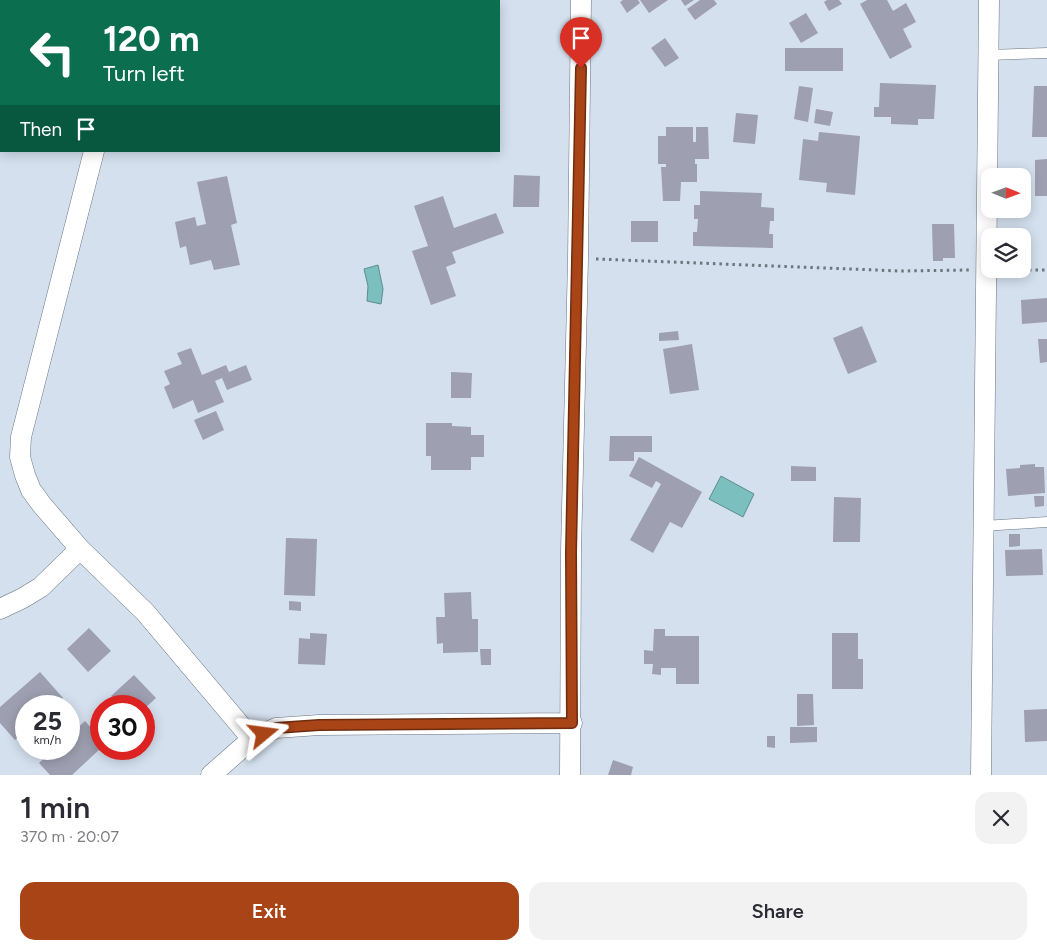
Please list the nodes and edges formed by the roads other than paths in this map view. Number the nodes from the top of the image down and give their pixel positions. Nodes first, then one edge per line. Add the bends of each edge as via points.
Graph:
1 (581, 0) edge
2 (989, 0) edge
3 (1047, 53) edge
4 (988, 55) junction
5 (94, 152) edge
6 (1047, 522) edge
7 (983, 526) junction
8 (80, 549) junction
9 (0, 609) edge
10 (572, 723) junction
11 (252, 739) junction
12 (211, 775) edge
13 (570, 775) edge
14 (981, 775) edge

1 - 10 street via 571,552
2 - 4 street
3 - 4 lane
4 - 7 street
5 - 8 street via 21,437 20,457 31,490
6 - 7 lane
7 - 14 street
8 - 9 street via 41,587
8 - 11 street via 145,612
10 - 11 street via 319,725 276,728
10 - 13 street
11 - 12 street

